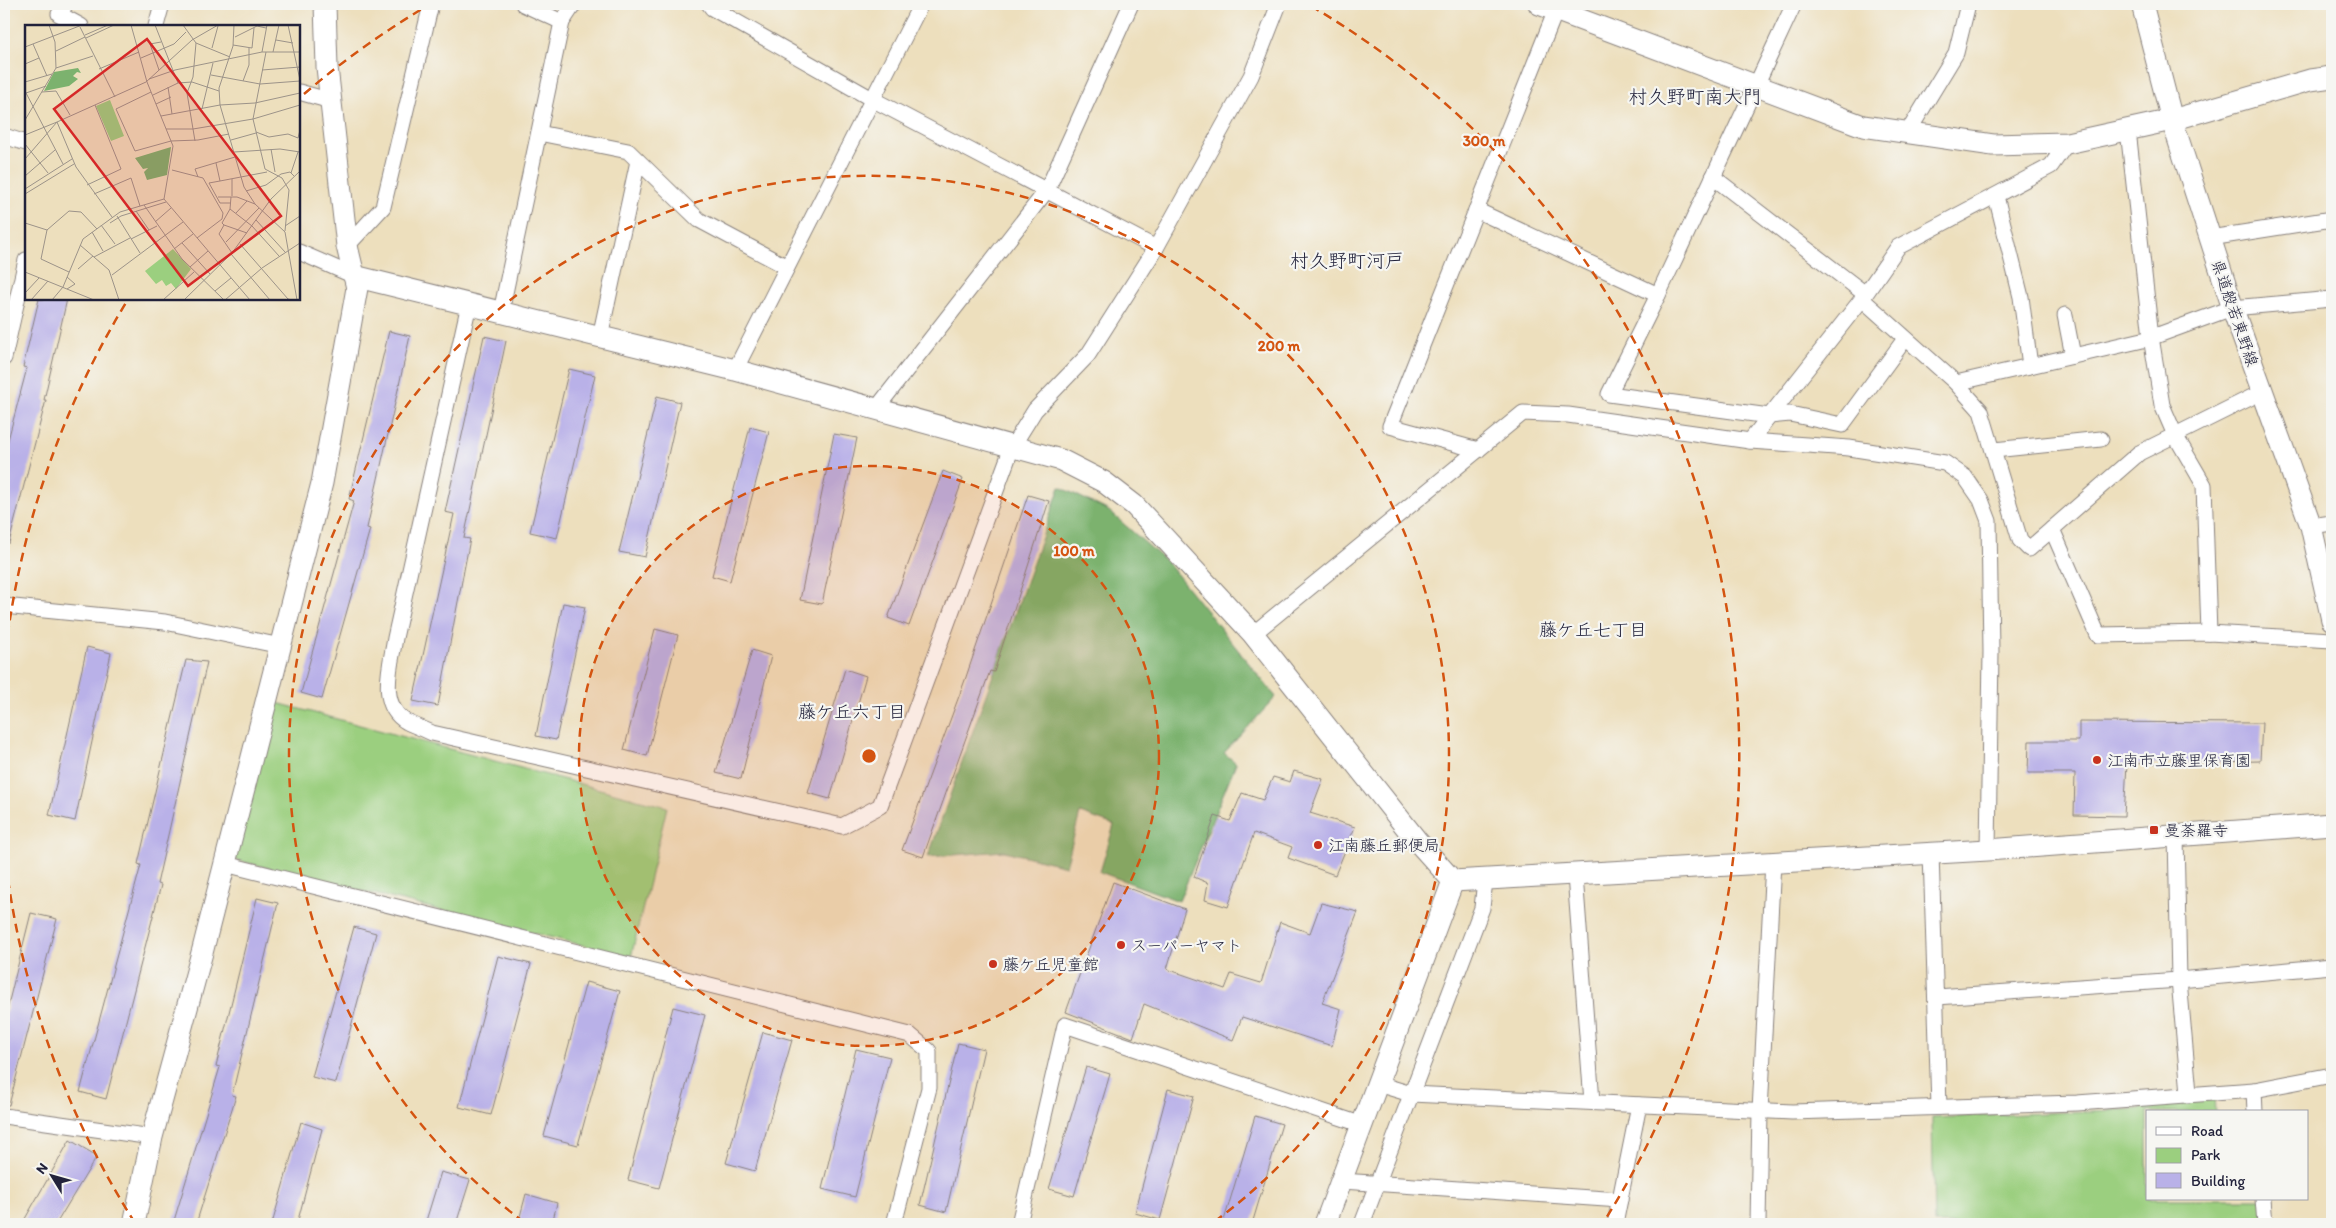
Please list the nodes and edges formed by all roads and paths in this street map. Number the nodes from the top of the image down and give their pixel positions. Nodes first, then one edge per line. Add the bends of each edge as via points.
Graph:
1 (66, 4) edge
2 (162, 4) edge
3 (325, 4) edge
4 (431, 4) edge
5 (522, 4) edge
6 (574, 4) edge
7 (709, 4) edge
8 (921, 4) edge
9 (1131, 4) edge
10 (1279, 4) edge
11 (1794, 4) edge
12 (1968, 4) edge
13 (2142, 4) edge
14 (1548, 7) edge
15 (562, 22) junction
16 (79, 25) edge
17 (156, 25) edge
18 (2332, 77) edge
19 (1756, 86) junction
20 (300, 92) edge
21 (872, 99) junction
22 (331, 100) junction
23 (2172, 120) junction
24 (2128, 130) junction
25 (1908, 132) junction
26 (539, 133) junction
27 (4, 136) edge
28 (25, 143) edge
29 (2067, 143) junction
30 (638, 161) junction
31 (1713, 177) junction
32 (1047, 190) junction
33 (1996, 196) junction
34 (1476, 210) junction
35 (2332, 219) edge
36 (2210, 238) junction
37 (347, 246) junction
38 (1156, 248) junction
39 (300, 252) edge
40 (25, 264) edge
41 (787, 267) junction
42 (354, 276) junction
43 (1658, 295) junction
44 (1861, 295) junction
45 (2332, 298) edge
46 (469, 304) junction
47 (2232, 308) junction
48 (501, 312) junction
49 (2065, 315) dead end
50 (600, 337) junction
51 (2152, 337) junction
52 (1902, 343) dead end
53 (2073, 356) junction
54 (4, 358) edge
55 (2030, 366) junction
56 (735, 370) junction
57 (1956, 383) junction
58 (2262, 392) junction
59 (876, 409) junction
60 (1769, 416) junction
61 (2175, 435) junction
62 (2101, 438) dead end
63 (1750, 441) junction
64 (1012, 448) junction
65 (1478, 450) junction
66 (1994, 450) junction
67 (2332, 523) edge
68 (2311, 526) junction
69 (2052, 529) junction
70 (4, 606) edge
71 (2332, 620) edge
72 (2209, 633) junction
73 (1253, 634) junction
74 (2332, 640) edge
75 (281, 646) junction
76 (2332, 824) edge
77 (2176, 835) junction
78 (1988, 850) junction
79 (1931, 853) junction
80 (1773, 862) junction
81 (225, 864) junction
82 (1575, 875) junction
83 (1485, 880) junction
84 (1453, 881) junction
85 (2332, 966) edge
86 (2179, 980) junction
87 (1937, 997) junction
88 (2332, 1076) edge
89 (1397, 1090) junction
90 (2254, 1090) junction
91 (2189, 1093) junction
92 (1592, 1102) junction
93 (1639, 1105) junction
94 (1939, 1107) junction
95 (2256, 1110) edge
96 (1760, 1111) junction
97 (4, 1116) edge
98 (1363, 1125) junction
99 (152, 1137) junction
100 (1362, 1183) junction
101 (1620, 1200) junction
102 (2263, 1200) edge
103 (134, 1224) edge
104 (894, 1224) edge
105 (1019, 1224) edge
106 (1325, 1224) edge
107 (1362, 1224) edge
108 (1615, 1224) edge
109 (1758, 1224) edge
110 (2265, 1224) edge

1 - 16 street via 59,14
2 - 17 street
3 - 22 street
4 - 37 street via 383,207
5 - 15 street
6 - 15 street
7 - 21 street
8 - 21 street
9 - 32 street
10 - 38 street via 1251,76
11 - 19 street
12 - 25 street via 1956,53
13 - 23 street, 県道般若東野線
14 - 19 street
14 - 34 street
15 - 26 street
18 - 23 street via 2310,80
19 - 25 street via 1863,126
19 - 31 street
20 - 22 street
21 - 32 street
21 - 41 street
22 - 37 street
23 - 24 street
23 - 36 street, 県道般若東野線
24 - 29 street
24 - 51 street
25 - 29 street via 1993,146
26 - 30 street via 628,151
26 - 48 street
27 - 28 street
29 - 33 street via 2051,166
30 - 41 street via 698,220
30 - 50 street
31 - 43 street
31 - 44 street
32 - 38 street
32 - 59 street
33 - 44 street via 1898,247
33 - 55 street via 2021,296
34 - 43 street
34 - 65 street via 1390,426
35 - 36 street
36 - 47 street, 県道般若東野線
37 - 42 street
38 - 64 street via 1088,355 1035,410
39 - 42 street
40 - 54 street
41 - 56 street
42 - 46 street
42 - 75 street via 357,288 322,483
43 - 60 street via 1609,394
44 - 57 street
44 - 60 street
45 - 47 street
46 - 48 street
46 - 64 street via 387,687 391,704 405,721 432,732 842,826 865,815 880,806
47 - 51 street
47 - 58 street, 県道般若東野線
48 - 50 street
49 - 53 street
50 - 56 street
51 - 53 street
51 - 61 street via 2162,405
52 - 60 street via 1842,425 1790,414
53 - 55 street
55 - 57 street
56 - 59 street
57 - 66 street via 1981,411
58 - 61 street
58 - 68 street, 県道般若東野線
59 - 64 street
60 - 63 street
61 - 69 street via 2139,453
61 - 72 street via 2204,485
62 - 66 street
63 - 65 street via 1568,415 1523,413
63 - 78 street via 1849,448 1945,463 1966,477 1981,500 1989,521
64 - 73 street via 1060,460 1104,482 1134,505
65 - 73 street
66 - 69 street via 2020,540 2029,548
67 - 68 street
68 - 71 street, 県道般若東野線
69 - 72 street via 2098,635
70 - 75 street via 165,622
72 - 74 street
73 - 84 street via 1417,841
75 - 81 street
76 - 77 street
77 - 78 street
77 - 86 street
78 - 79 street
79 - 80 street
79 - 87 street
80 - 82 street
80 - 96 street
81 - 99 street
81 - 104 street via 910,1035 929,1052 929,1088
82 - 83 street
82 - 92 street
83 - 84 street
83 - 89 street via 1482,908
84 - 89 street
85 - 86 street
86 - 87 street
86 - 91 street
87 - 94 street
88 - 90 street
89 - 92 street
89 - 98 street
89 - 100 street
90 - 91 street
90 - 95 street
91 - 94 street via 2077,1102
92 - 93 street
93 - 96 street
93 - 101 street
94 - 96 street
96 - 109 street
97 - 99 street
98 - 100 street
98 - 105 street via 1065,1025
99 - 103 street
100 - 101 street
100 - 106 street
100 - 107 street
101 - 108 street
102 - 110 street

